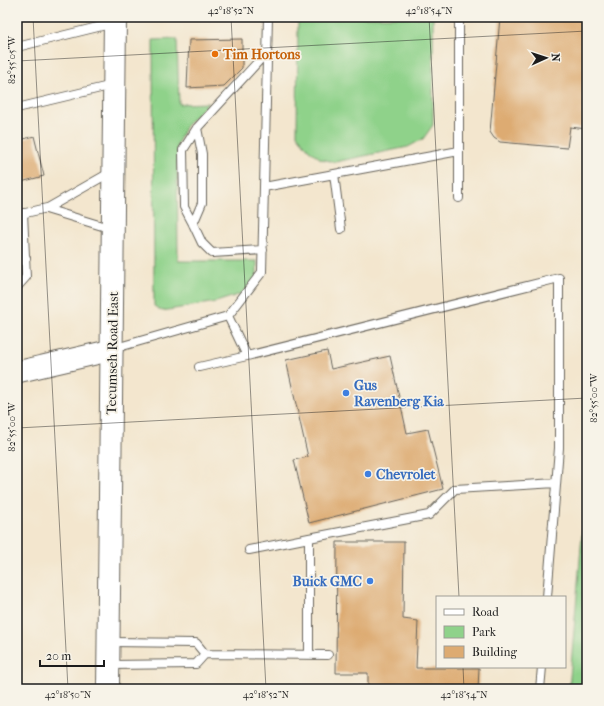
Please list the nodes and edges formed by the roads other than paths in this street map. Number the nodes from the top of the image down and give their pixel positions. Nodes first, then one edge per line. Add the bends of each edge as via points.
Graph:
1 (268, 17) edge
2 (458, 17) edge
3 (115, 20) edge
4 (17, 47) edge
5 (268, 52) junction
6 (114, 84) junction
7 (17, 108) edge
8 (197, 128) junction
9 (459, 151) junction
10 (114, 171) junction
11 (334, 174) junction
12 (264, 187) junction
13 (459, 198) dead end
14 (47, 208) junction
15 (20, 214) edge
16 (194, 224) junction
17 (341, 229) dead end
18 (113, 230) junction
19 (263, 250) junction
20 (26, 258) junction
21 (17, 260) edge
22 (17, 287) edge
23 (228, 316) junction
24 (112, 350) junction
25 (247, 356) junction
26 (199, 367) dead end
27 (17, 372) edge
28 (556, 483) junction
29 (309, 538) junction
30 (249, 550) dead end
31 (547, 596) edge
32 (109, 642) junction
33 (205, 654) junction
34 (309, 655) junction
35 (328, 655) dead end
36 (109, 665) junction
37 (542, 668) edge
38 (108, 689) edge
39 (540, 689) edge

1 - 5 lane
2 - 9 lane
3 - 4 lane
3 - 6 main road, Tecumseh Road East
5 - 8 lane
5 - 12 lane
6 - 7 lane
6 - 10 main road, Tecumseh Road East
8 - 16 lane via 202,154 202,203
8 - 16 lane via 182,150 184,207
9 - 11 lane
9 - 13 lane
10 - 14 lane
10 - 18 main road, Tecumseh Road East
11 - 12 lane
11 - 17 lane
12 - 19 lane
14 - 15 lane
14 - 18 lane
15 - 20 lane
16 - 19 lane via 202,243 212,253
18 - 24 main road, Tecumseh Road East
19 - 23 lane via 262,272
20 - 21 lane
20 - 22 lane via 26,277
23 - 24 lane
23 - 25 lane
24 - 27 street
24 - 32 main road, Tecumseh Road East
25 - 26 lane
25 - 28 lane via 559,278 559,448
28 - 29 lane via 455,489 429,515
28 - 31 lane
29 - 30 lane
29 - 34 lane
32 - 33 lane via 196,643
32 - 36 main road, Tecumseh Road East
33 - 34 lane
33 - 36 lane via 196,664
34 - 35 lane
36 - 38 main road, Tecumseh Road East
37 - 39 lane

